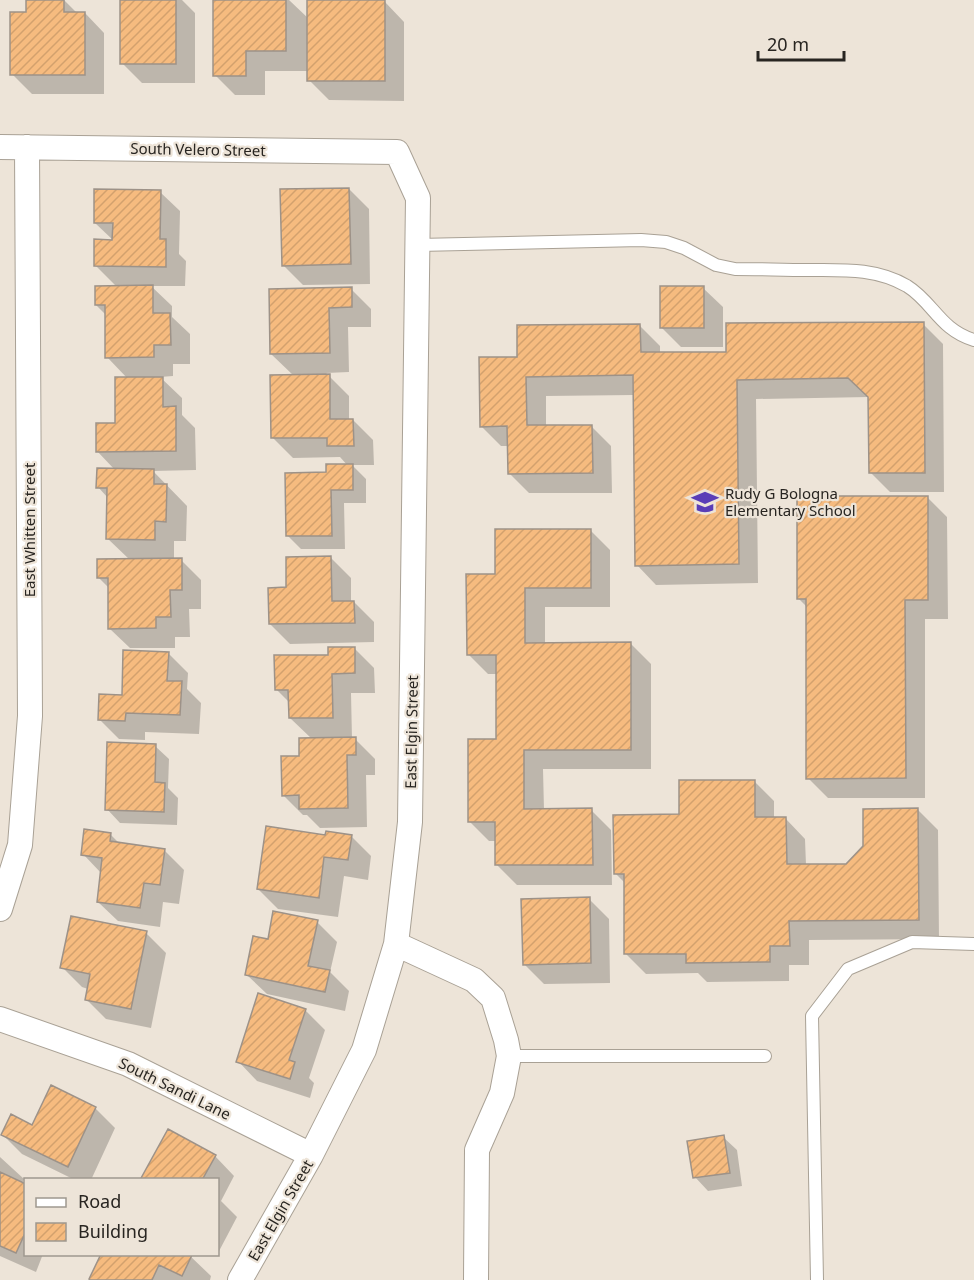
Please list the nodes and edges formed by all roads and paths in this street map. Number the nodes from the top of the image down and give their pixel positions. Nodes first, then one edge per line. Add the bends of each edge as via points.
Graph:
1 (0, 147) edge
2 (27, 147) junction
3 (397, 152) joint
4 (418, 245) junction
5 (974, 340) edge
6 (0, 909) edge
7 (396, 944) junction
8 (974, 944) edge
9 (0, 1020) edge
10 (509, 1056) junction
11 (765, 1056) dead end
12 (311, 1155) junction
13 (240, 1280) edge
14 (476, 1280) edge
15 (817, 1280) edge

1 - 2 street, South Velero Street
2 - 3 street, South Velero Street
2 - 6 street, East Whitten Street via 30,716 20,845
3 - 4 street, East Elgin Street via 418,198
4 - 5 lane via 641,240 666,242 716,266 735,269 862,271 910,288 944,323
4 - 7 street, East Elgin Street via 410,822
7 - 10 street via 474,980 493,998
7 - 12 street, East Elgin Street via 364,1050
8 - 15 lane via 912,942 848,969 812,1016
9 - 12 street, South Sandi Lane via 128,1064
10 - 11 lane
10 - 14 street via 502,1093 477,1150
12 - 13 street, East Elgin Street

